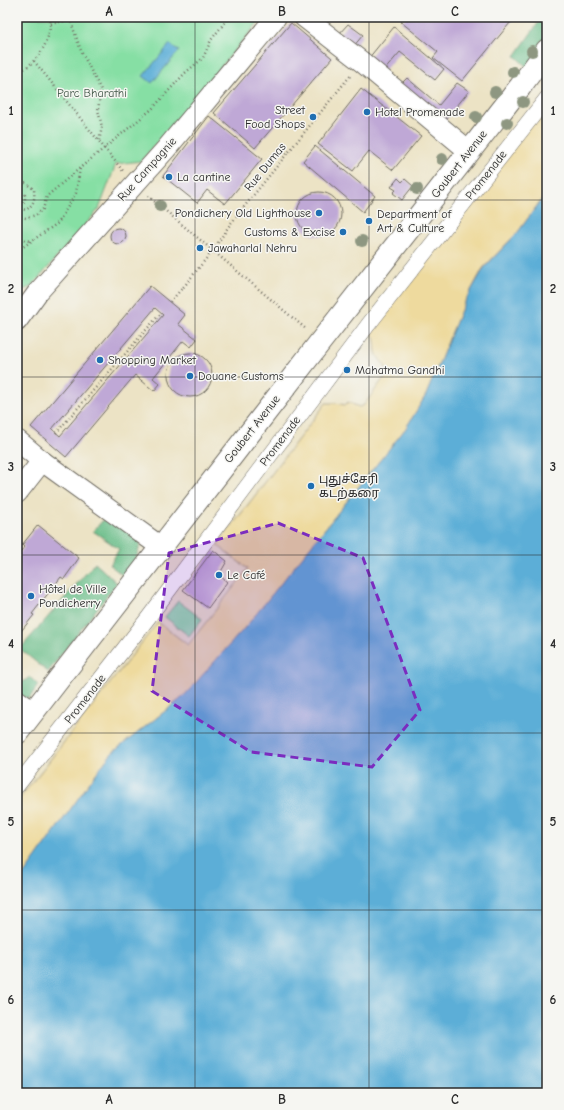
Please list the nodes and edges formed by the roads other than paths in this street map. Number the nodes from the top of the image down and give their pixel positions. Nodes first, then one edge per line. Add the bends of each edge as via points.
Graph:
1 (276, 17) edge
2 (304, 17) edge
3 (547, 50) edge
4 (547, 98) edge
5 (470, 151) junction
6 (38, 292) junction
7 (17, 302) edge
8 (17, 321) edge
9 (17, 440) edge
10 (42, 461) junction
11 (17, 493) edge
12 (161, 547) junction
13 (25, 706) edge
14 (17, 733) edge
15 (17, 786) edge

1 - 6 street, Rue Campagnie via 166,149
2 - 5 street
3 - 5 street, Goubert Avenue
4 - 15 street, Promenade via 368,325 148,618
5 - 12 street, Goubert Avenue
6 - 7 street
6 - 8 street, Rue Campagnie
9 - 10 street
10 - 11 street
10 - 12 street
12 - 13 street, Goubert Avenue
13 - 14 street, Goubert Avenue

